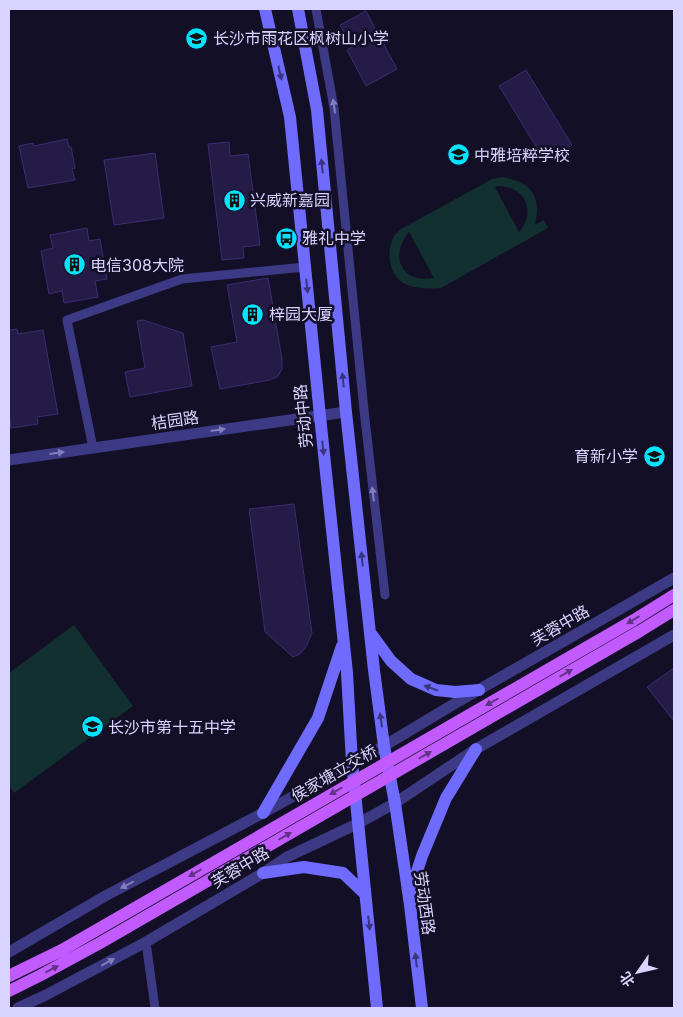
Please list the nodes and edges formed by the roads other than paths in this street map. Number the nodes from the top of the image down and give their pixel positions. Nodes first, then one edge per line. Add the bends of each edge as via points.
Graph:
1 (266, 9) edge
2 (298, 9) edge
3 (316, 9) edge
4 (305, 267) junction
5 (346, 412) junction
6 (320, 416) junction
7 (93, 448) junction
8 (9, 460) edge
9 (674, 578) edge
10 (385, 595) dead end
11 (674, 595) edge
12 (674, 610) edge
13 (370, 633) junction
14 (674, 635) edge
15 (343, 642) junction
16 (479, 690) junction
17 (384, 746) junction
18 (476, 749) junction
19 (352, 763) junction
20 (395, 803) junction
21 (263, 813) junction
22 (359, 822) junction
23 (263, 873) junction
24 (365, 894) junction
25 (409, 898) junction
26 (146, 942) junction
27 (9, 952) edge
28 (9, 976) edge
29 (9, 990) edge
30 (18, 1008) edge
31 (155, 1008) edge
32 (377, 1008) edge
33 (422, 1008) edge

1 -> 4 main road, 劳动中路 via 290,118
5 -> 2 main road via 316,110
10 -> 3 street via 334,108
4 -> 6 main road, 劳动中路
4 - 7 street via 182,279 67,320
5 - 6 street, 桔园路
13 -> 5 main road
7 -> 6 street, 桔园路
6 -> 15 main road, 劳动中路
8 -> 7 street, 桔园路
9 - 16 street, 芙蓉中路
11 -> 28 main road, 侯家塘立交桥, bridge via 79,940
29 -> 12 main road, 侯家塘立交桥, bridge via 117,934
16 -> 13 main road via 436,690 410,679 391,661
17 -> 13 main road
14 - 18 street, 芙蓉中路
15 - 19 main road, 劳动中路
15 - 21 main road via 318,718
16 - 17 street, 芙蓉中路
17 - 19 street, 芙蓉中路
17 - 20 main road
18 - 20 street, 芙蓉中路
18 - 25 main road via 446,798
19 - 21 street
19 - 22 main road, 劳动中路
20 - 22 street, 芙蓉中路
20 - 25 main road, 劳动西路
21 -> 27 street via 107,895
22 - 23 street, 芙蓉中路 via 287,857
22 - 24 main road
23 - 24 main road via 304,867 343,873
23 - 26 street, 芙蓉中路
24 -> 32 main road
33 -> 25 main road, 劳动西路
30 -> 26 street, 芙蓉中路
26 - 31 street

